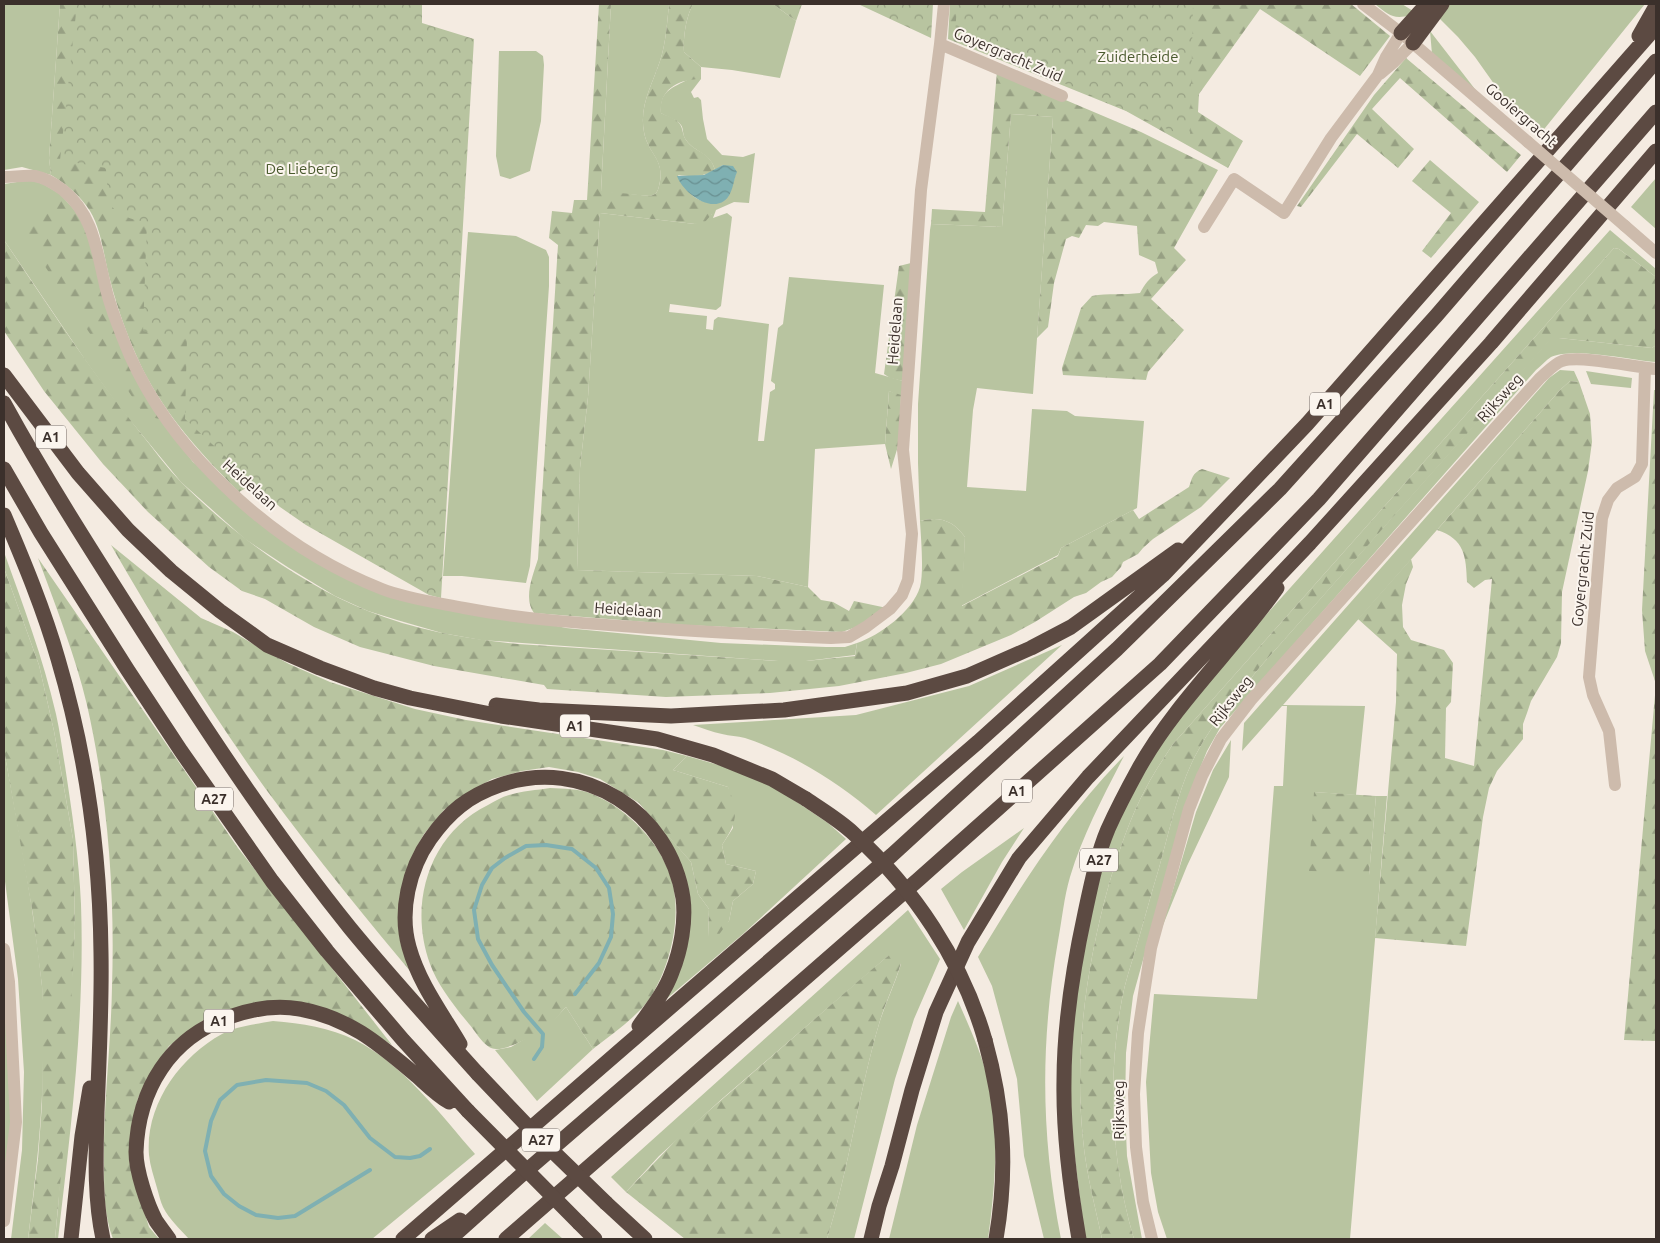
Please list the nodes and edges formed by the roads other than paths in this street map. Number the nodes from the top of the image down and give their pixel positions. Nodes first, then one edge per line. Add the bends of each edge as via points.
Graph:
1 (944, 4) edge
2 (1362, 4) edge
3 (1427, 4) edge
4 (1442, 4) edge
5 (1656, 6) edge
6 (1656, 27) edge
7 (1407, 38) junction
8 (940, 44) junction
9 (1656, 61) edge
10 (1622, 66) junction
11 (1062, 96) dead end
12 (1656, 112) edge
13 (1656, 151) edge
14 (4, 177) edge
15 (1204, 227) dead end
16 (1656, 253) edge
17 (1646, 368) edge
18 (4, 375) edge
19 (4, 403) edge
20 (4, 469) edge
21 (4, 515) edge
22 (1210, 527) junction
23 (1310, 542) junction
24 (374, 688) junction
25 (1615, 785) dead end
26 (4, 949) edge
27 (99, 1040) junction
28 (623, 1048) junction
29 (478, 1074) junction
30 (450, 1098) junction
31 (892, 1166) junction
32 (518, 1178) junction
33 (4, 1221) edge
34 (415, 1228) junction
35 (71, 1239) edge
36 (103, 1239) edge
37 (169, 1239) edge
38 (396, 1239) edge
39 (403, 1239) edge
40 (432, 1239) edge
41 (450, 1239) edge
42 (506, 1239) edge
43 (596, 1239) edge
44 (645, 1239) edge
45 (871, 1239) edge
46 (878, 1239) edge
47 (996, 1239) edge
48 (1079, 1239) edge
49 (1152, 1239) edge

1 - 8 street
2 - 7 street, Gooiergracht
3 - 7 highway
4 - 7 highway
5 - 10 highway, A1
6 - 10 highway, A1
7 - 15 street via 1393,63 1378,75 1331,138 1284,213 1234,179
7 - 16 street, Gooiergracht, bridge
8 - 11 street, Goyergracht Zuid
8 - 14 street, Heidelaan via 922,190 903,450 912,534 908,580 902,595 890,609 849,637 717,633 525,618 384,590 320,558 288,539 241,502 177,435 146,388 124,342 109,300 93,233 86,216 71,196 60,187 35,176
9 - 32 highway, A1 via 1436,316 1280,489 1117,649 892,855
10 - 22 highway, A1 via 1307,424
12 - 42 highway, A1 via 1319,499 1160,664 919,880
13 - 23 highway via 1491,343
17 - 25 street, Goyergracht Zuid via 1642,464 1635,477 1617,488 1608,500 1602,518 1589,677 1593,695 1609,731
17 - 49 street, Rijksweg via 1600,361 1562,361 1540,378 1251,700 1221,739 1189,809 1151,948 1138,1033 1134,1094 1136,1147 1143,1202
18 - 24 highway, A1 via 78,473 128,530 171,571 267,645
19 - 29 highway, A27 via 54,490 254,801 351,929
20 - 30 highway, A27 via 127,669 272,881
21 - 27 highway via 33,585 58,660 79,746 94,838 99,901
22 - 24 highway, A1 via 1071,627 967,676 906,694 784,710 670,716 539,710
22 - 28 highway, A1 via 1163,575 978,742
23 - 31 highway via 1088,777 1019,858 968,942 936,1012
23 - 48 highway, A27 via 1254,620 1166,726 1139,767 1108,830 1092,882 1068,1013 1064,1081 1066,1143
24 - 47 highway, A1, bridge via 500,716 657,739 721,758 772,779 851,832 882,861 920,906 943,942 977,1013 999,1100 1003,1156
26 - 33 street via 16,1122
27 - 35 highway via 82,1136
27 - 36 highway via 95,1160
28 - 29 highway, A27 via 658,999 672,973 679,949 684,920 683,899 669,854 655,831 617,797 568,778 540,776 515,780 472,797 450,813 423,849 413,870 408,892 408,945 416,969
28 - 34 highway, A1
29 - 44 highway, A27, bridge via 537,1136
30 - 37 highway, A1 via 370,1037 326,1016 299,1009 273,1008 246,1011 199,1030 158,1071 140,1120 136,1153 142,1184 156,1220
30 - 43 highway, A27, bridge via 468,1111
31 - 45 highway
31 - 46 highway
32 - 40 highway, A1
32 - 41 highway, A1
34 - 38 highway, A1
34 - 39 highway, A1

